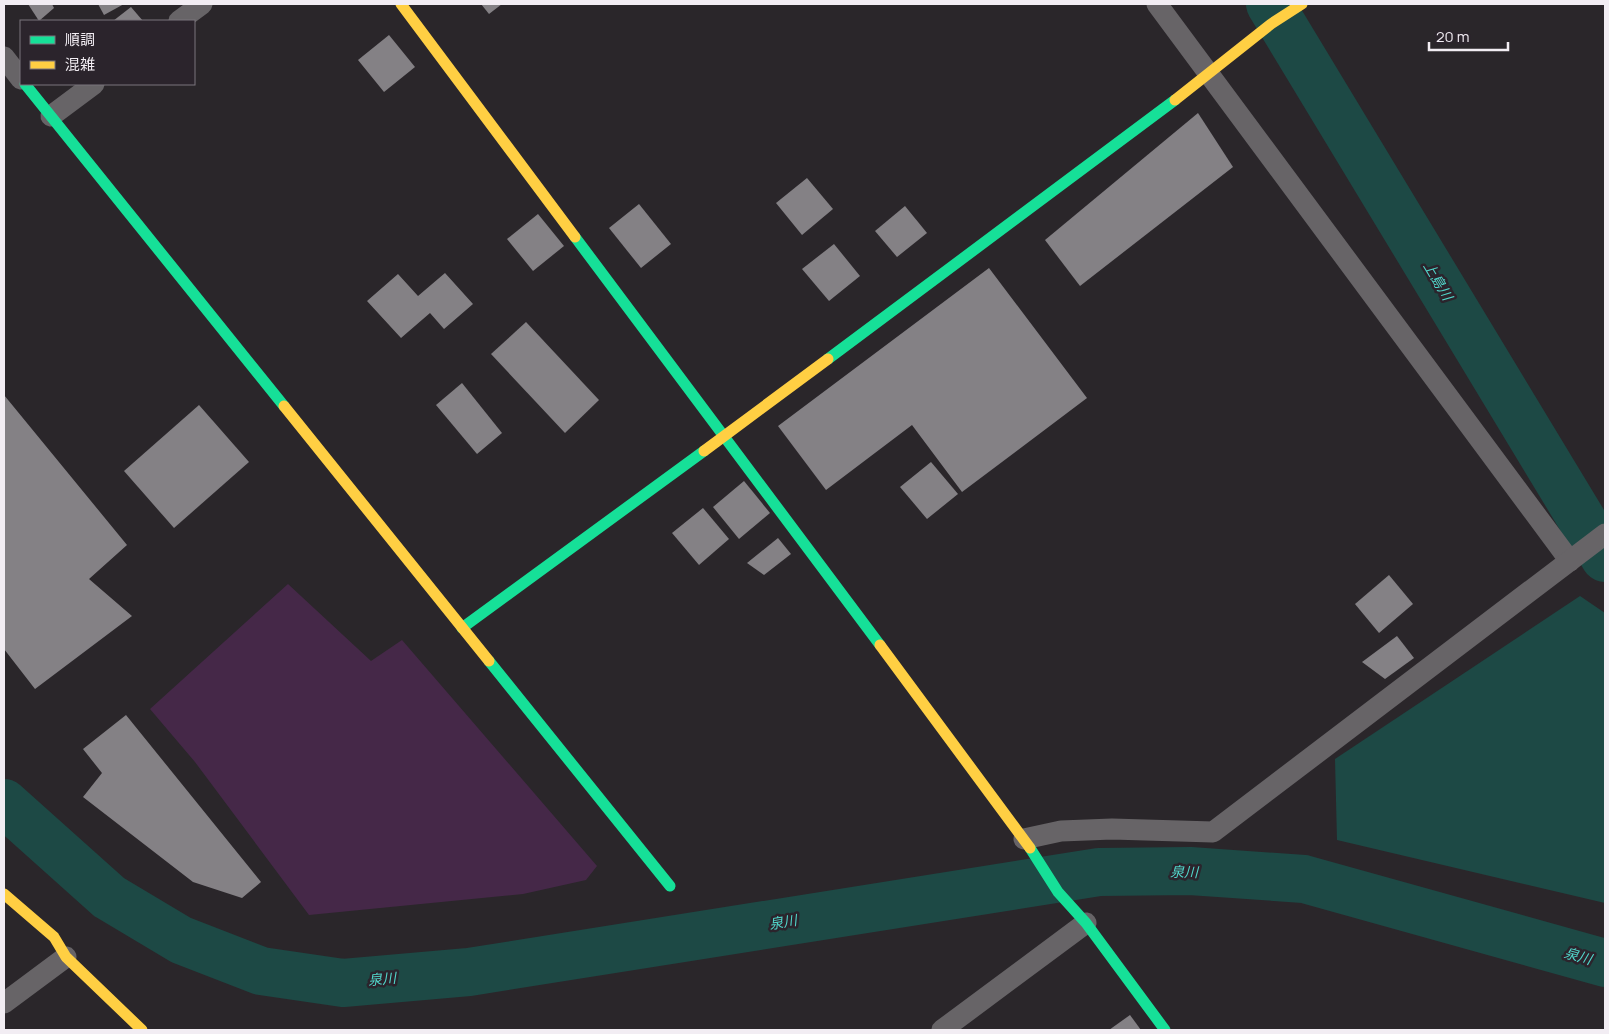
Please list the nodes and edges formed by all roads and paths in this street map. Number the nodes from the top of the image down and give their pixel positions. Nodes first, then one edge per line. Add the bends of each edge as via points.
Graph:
1 (202, 4) edge
2 (401, 4) edge
3 (1157, 4) edge
4 (1300, 5) edge
5 (180, 20) edge
6 (4, 57) edge
7 (1210, 74) junction
8 (20, 78) edge
9 (26, 85) edge
10 (93, 85) edge
11 (51, 116) junction
12 (724, 436) junction
13 (1605, 534) edge
14 (1571, 560) junction
15 (462, 628) junction
16 (1024, 839) junction
17 (670, 886) dead end
18 (4, 894) edge
19 (1086, 923) junction
20 (66, 957) junction
21 (4, 1003) edge
22 (142, 1030) edge
23 (942, 1030) edge
24 (1165, 1030) edge

1 - 5 street
2 - 12 street
3 - 7 street
4 - 7 street via 1271,24
6 - 8 street
7 - 12 street
7 - 14 street
9 - 11 street
10 - 11 street
11 - 15 street
12 - 15 street
12 - 16 street
13 - 14 street
14 - 16 street via 1213,832 1112,829 1061,831
15 - 17 street
16 - 19 street via 1058,892
18 - 20 street via 54,938
19 - 23 street
19 - 24 street
20 - 21 street
20 - 22 street

